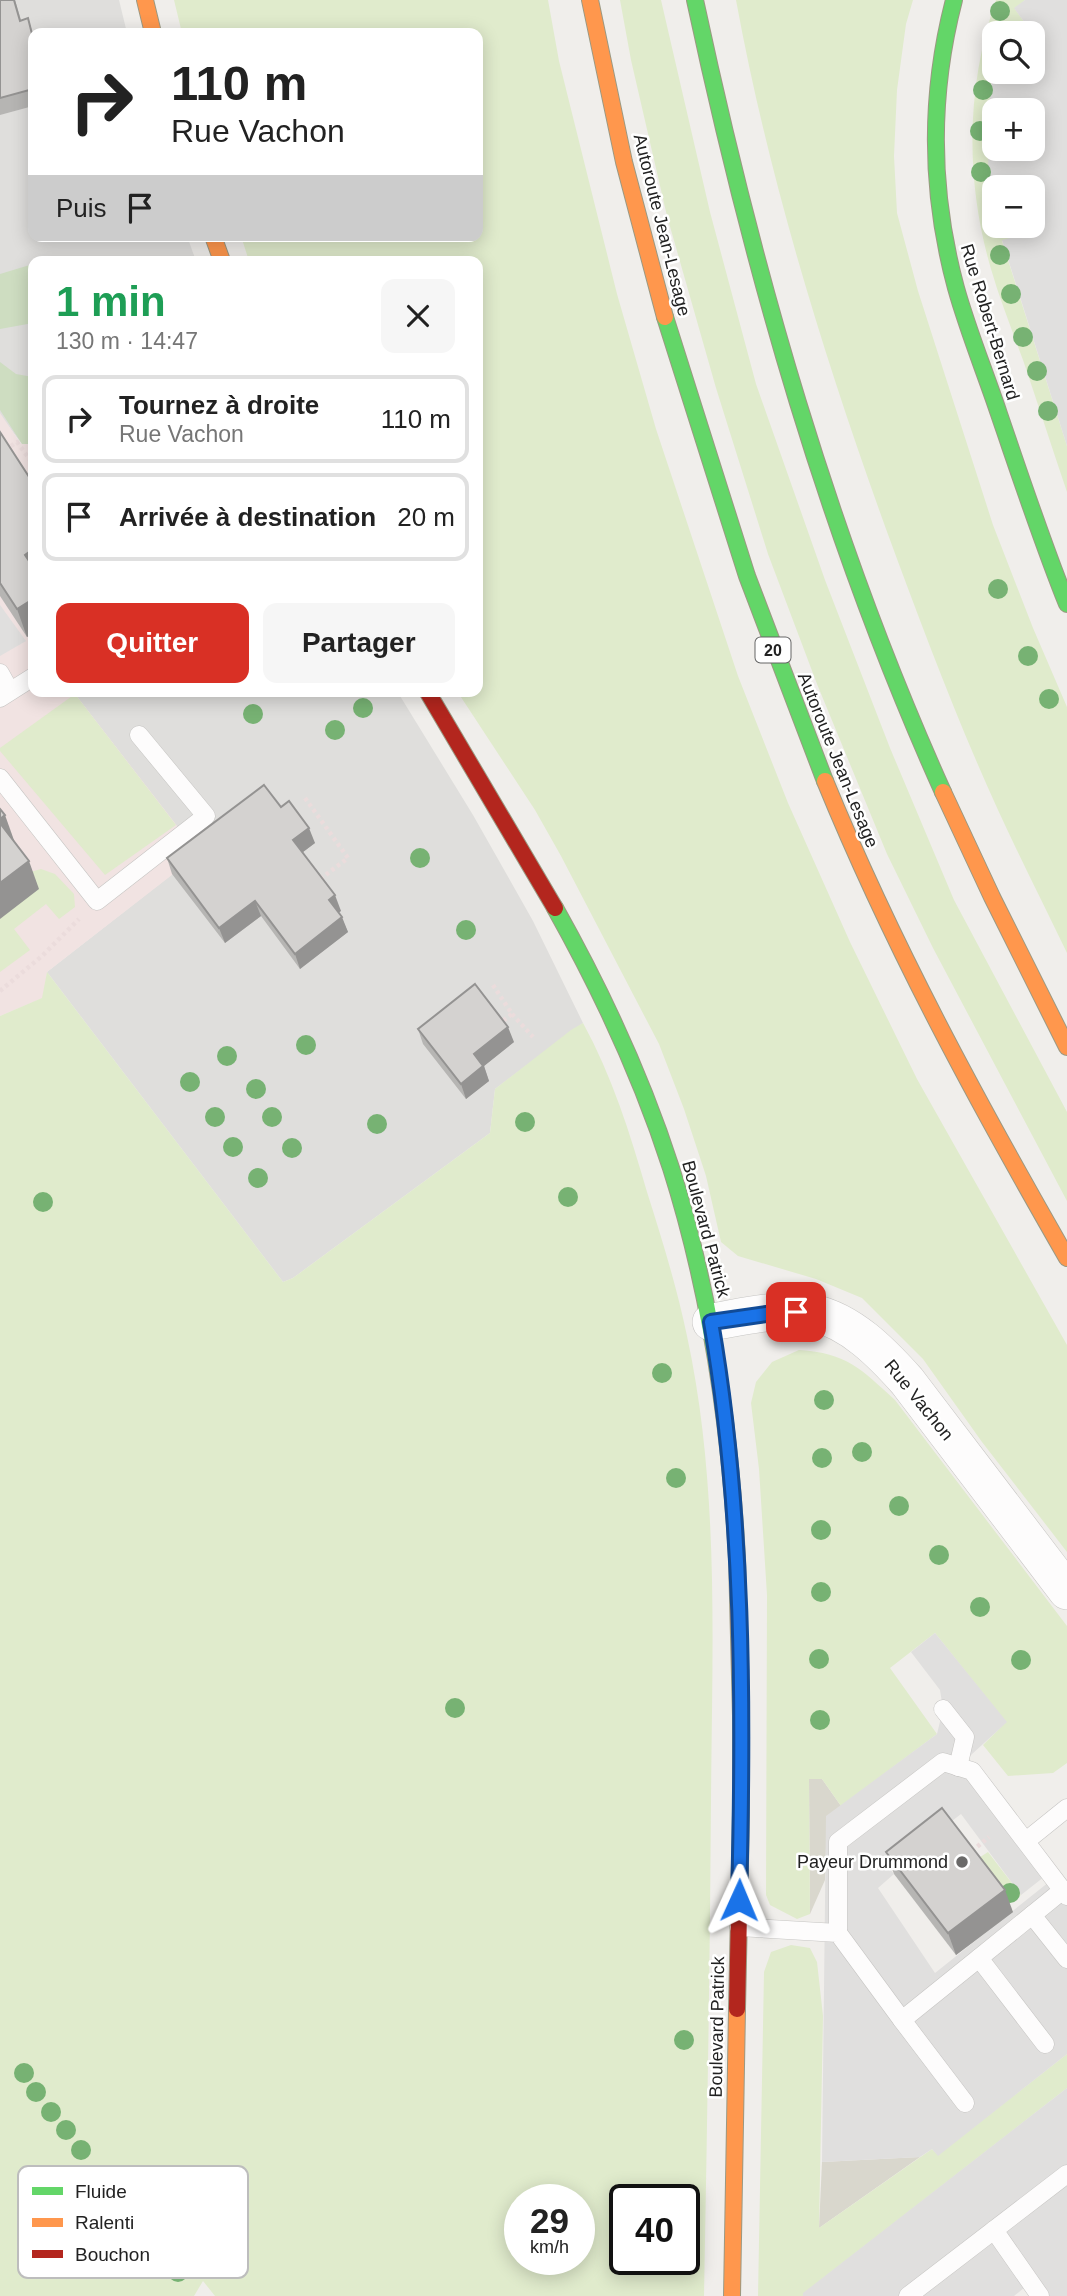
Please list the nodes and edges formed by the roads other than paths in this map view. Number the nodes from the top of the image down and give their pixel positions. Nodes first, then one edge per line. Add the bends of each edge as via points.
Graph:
1 (145, 0) edge
2 (590, 0) edge
3 (695, 0) edge
4 (954, 0) edge
5 (152, 28) edge
6 (1065, 593) edge
7 (0, 673) edge
8 (28, 680) edge
9 (5, 695) edge
10 (431, 697) edge
11 (139, 735) dead end
12 (0, 778) edge
13 (1067, 1047) edge
14 (1067, 1258) edge
15 (711, 1322) junction
16 (1067, 1591) edge
17 (943, 1709) dead end
18 (958, 1767) junction
19 (1067, 1808) edge
20 (1026, 1841) junction
21 (1065, 1893) edge
22 (1032, 1914) junction
23 (738, 1927) junction
24 (838, 1933) junction
25 (979, 1958) junction
26 (1067, 1959) edge
27 (902, 2020) junction
28 (1045, 2044) dead end
29 (965, 2103) dead end
30 (1067, 2174) edge
31 (994, 2230) junction
32 (732, 2296) edge
33 (908, 2296) edge
34 (1040, 2296) edge

1 - 5 main road
2 - 14 main road, Autoroute Jean-Lesage / 20 via 658,292 770,641 839,816 888,924
3 - 13 main road via 759,270 848,552 926,753
4 - 6 main road, Rue Robert-Bernard via 939,69 934,129 946,246 963,312
7 - 9 lane
8 - 9 lane
10 - 15 main road, Boulevard Patrick via 555,906 618,1031 671,1168
11 - 12 lane via 210,821 97,901
15 - 16 street, Rue Vachon via 780,1312 812,1313 856,1333 907,1381
15 - 23 main road, Boulevard Patrick via 726,1423 738,1577
17 - 18 lane via 965,1737
18 - 20 lane via 972,1771
18 - 24 lane via 943,1762 838,1842
19 - 20 lane
20 - 21 lane
21 - 22 lane
22 - 25 lane
22 - 26 lane
23 - 24 lane
23 - 32 main road, Boulevard Patrick
24 - 27 lane
25 - 27 lane
25 - 28 lane
27 - 29 lane
30 - 31 lane
31 - 33 lane
31 - 34 lane

